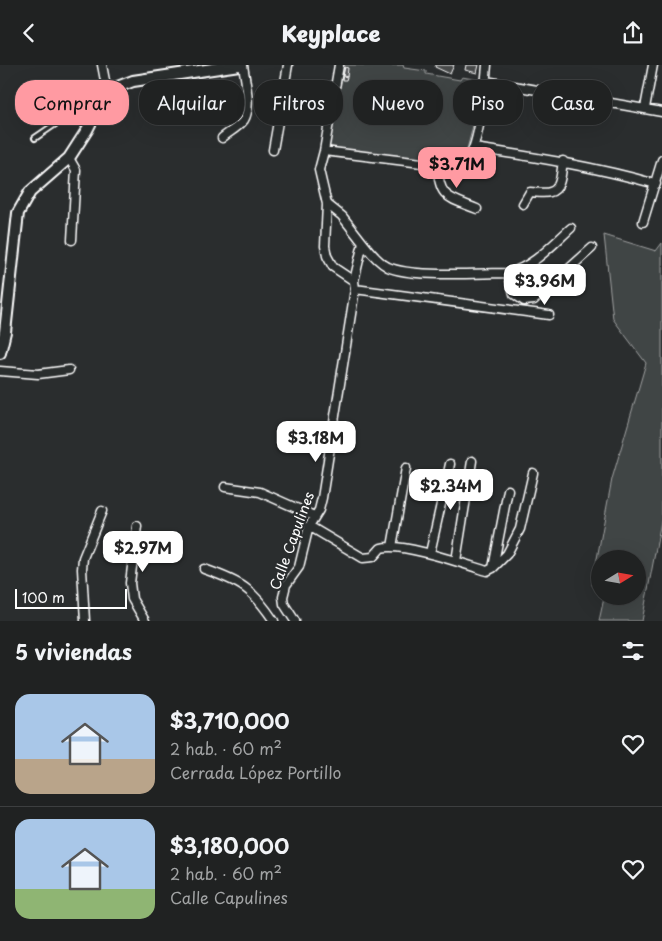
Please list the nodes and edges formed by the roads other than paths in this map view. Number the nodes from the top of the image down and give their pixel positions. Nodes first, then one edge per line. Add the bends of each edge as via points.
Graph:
1 (102, 65) edge
2 (239, 65) edge
3 (243, 65) edge
4 (288, 65) edge
5 (338, 65) edge
6 (487, 65) edge
7 (653, 65) edge
8 (104, 80) edge
9 (486, 80) edge
10 (129, 83) edge
11 (523, 87) edge
12 (645, 108) junction
13 (662, 112) edge
14 (53, 125) edge
15 (90, 125) edge
16 (478, 125) edge
17 (34, 138) dead end
18 (222, 138) dead end
19 (474, 148) junction
20 (274, 150) dead end
21 (324, 151) junction
22 (69, 158) junction
23 (662, 160) edge
24 (563, 161) junction
25 (438, 165) junction
26 (656, 184) junction
27 (328, 204) junction
28 (522, 204) dead end
29 (477, 209) dead end
30 (643, 223) dead end
31 (571, 228) dead end
32 (72, 240) dead end
33 (363, 243) junction
34 (592, 248) dead end
35 (508, 273) junction
36 (354, 285) junction
37 (549, 315) dead end
38 (0, 353) edge
39 (0, 371) edge
40 (69, 371) dead end
41 (472, 461) dead end
42 (450, 464) dead end
43 (406, 468) dead end
44 (533, 473) dead end
45 (225, 487) dead end
46 (508, 491) dead end
47 (102, 511) dead end
48 (314, 516) junction
49 (137, 526) dead end
50 (310, 526) junction
51 (392, 547) junction
52 (430, 553) junction
53 (456, 561) junction
54 (493, 568) junction
55 (204, 569) dead end
56 (86, 621) edge
57 (145, 621) edge
58 (274, 621) edge
59 (295, 621) edge

1 - 8 street
2 - 10 main road
3 - 18 street via 247,113
4 - 20 street
5 - 21 street
6 - 9 street
7 - 12 street
11 - 12 street
12 - 13 street
14 - 17 lane
15 - 22 main road
16 - 19 street
19 - 24 street
19 - 25 street via 464,166
21 - 25 street
21 - 27 street via 319,169
22 - 32 street via 76,171
22 - 38 main road via 30,192 18,213 8,313
23 - 26 street
24 - 26 street
24 - 28 street via 556,190 530,193
25 - 29 street via 441,190 452,199
26 - 30 street
27 - 33 street
27 - 36 street via 327,256 336,270
31 - 35 street via 529,265
33 - 35 street via 388,267 412,273
33 - 36 street, Calle Capulines
34 - 35 street via 534,301 524,301 514,293
36 - 37 street
36 - 48 street, Calle Capulines via 322,498
39 - 40 street via 38,374
41 - 53 street
42 - 52 street
43 - 51 street
44 - 54 street via 520,529 507,555
45 - 48 street via 260,492
46 - 54 street
47 - 56 street via 83,558
48 - 50 street, Calle Capulines
49 - 57 street via 130,583 132,599
50 - 51 street via 363,558 373,557 381,548
50 - 59 street, Calle Capulines via 299,567 286,585 283,597
51 - 52 street
52 - 53 street
53 - 54 street via 487,571
55 - 58 street via 247,588

